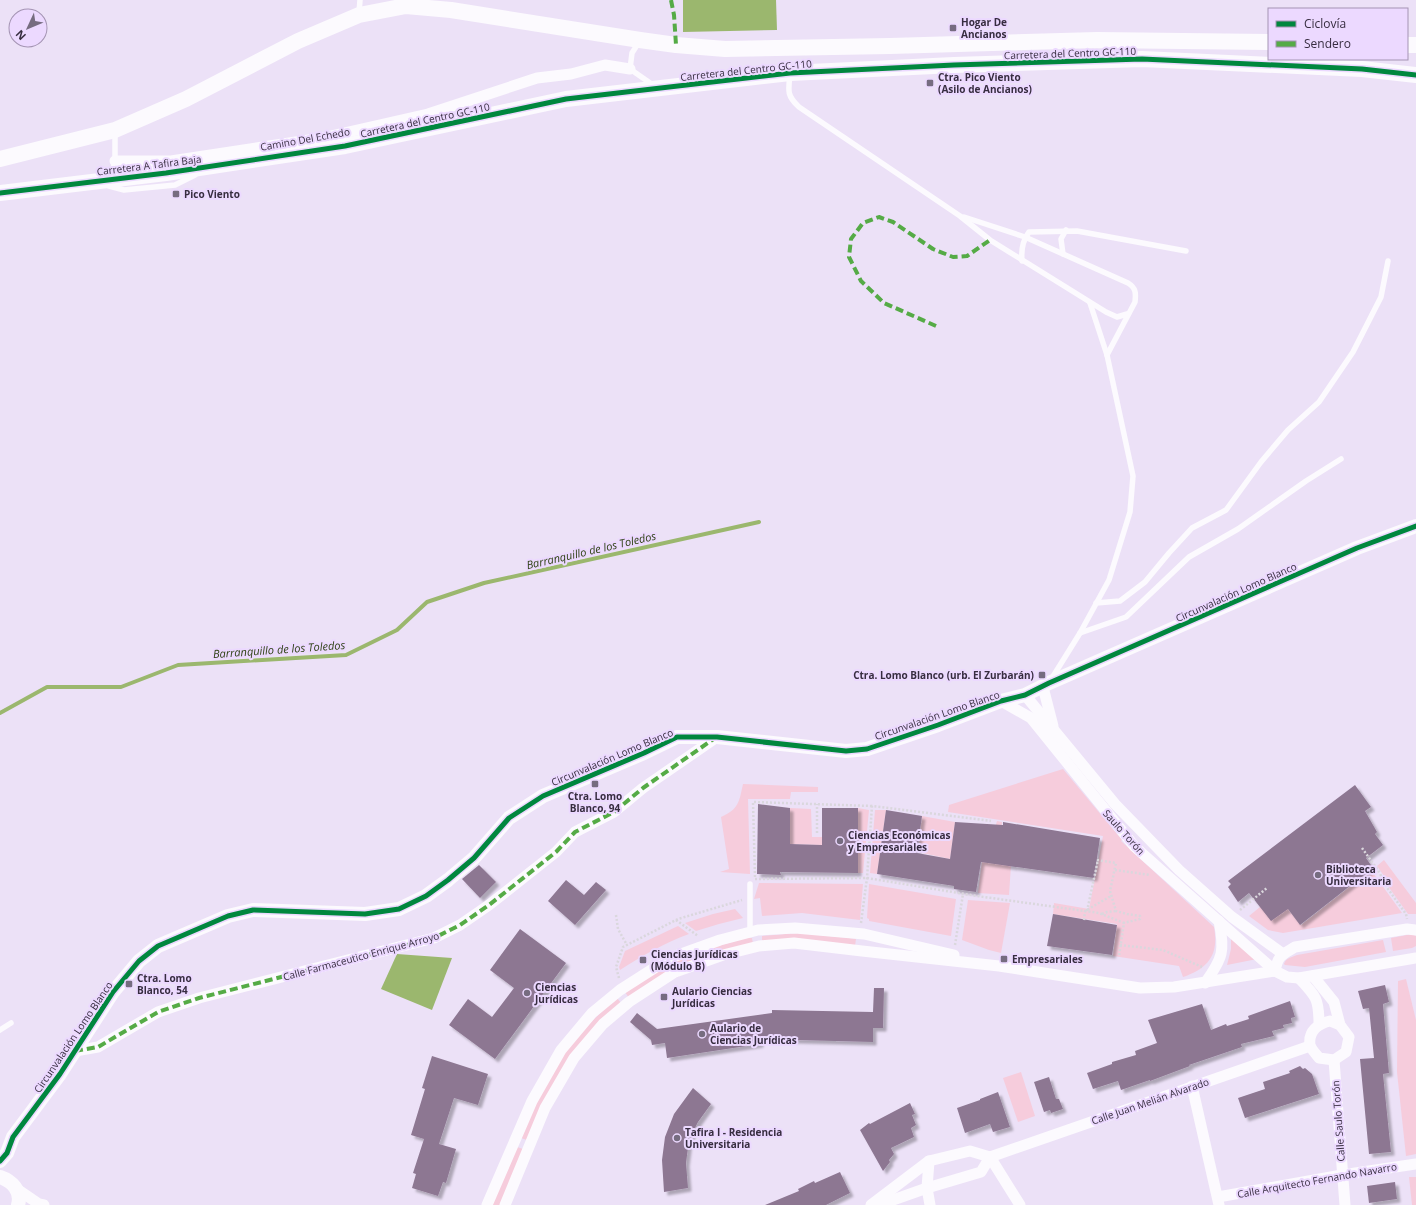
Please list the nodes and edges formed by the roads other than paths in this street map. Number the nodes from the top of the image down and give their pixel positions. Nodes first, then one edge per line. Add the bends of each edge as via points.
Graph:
1 (359, 8) edge
2 (640, 40) junction
3 (1268, 42) edge
4 (630, 69) junction
5 (790, 73) junction
6 (1416, 75) edge
7 (658, 88) junction
8 (114, 130) junction
9 (0, 159) edge
10 (115, 161) junction
11 (210, 166) junction
12 (110, 179) junction
13 (91, 182) junction
14 (0, 192) edge
15 (960, 216) junction
16 (1066, 230) junction
17 (1025, 237) junction
18 (1186, 251) dead end
19 (1063, 254) junction
20 (1022, 261) junction
21 (1388, 261) dead end
22 (1090, 303) junction
23 (1128, 314) junction
24 (1107, 355) junction
25 (1341, 459) dead end
26 (1416, 526) edge
27 (1096, 603) junction
28 (1080, 633) junction
29 (1046, 685) junction
30 (1025, 695) junction
31 (1001, 701) junction
32 (1054, 729) junction
33 (717, 737) junction
34 (750, 887) road end
35 (1219, 921) junction
36 (1412, 930) edge
37 (750, 932) junction
38 (1283, 954) junction
39 (1416, 958) edge
40 (999, 966) junction
41 (1275, 971) junction
42 (1313, 976) junction
43 (1299, 978) junction
44 (1205, 982) junction
45 (11, 1023) dead end
46 (1319, 1024) junction
47 (1340, 1025) junction
48 (0, 1030) edge
49 (1310, 1046) junction
50 (74, 1052) junction
51 (1334, 1060) junction
52 (1192, 1086) junction
53 (3, 1157) edge
54 (990, 1157) junction
55 (929, 1161) junction
56 (1416, 1164) edge
57 (1342, 1175) junction
58 (8, 1182) edge
59 (927, 1188) junction
60 (1218, 1201) edge
61 (18, 1205) edge
62 (40, 1205) edge
63 (487, 1205) edge
64 (505, 1205) edge
65 (871, 1205) edge
66 (879, 1205) edge
67 (930, 1205) edge
68 (1020, 1205) edge
69 (1345, 1205) edge

1 - 2 main road, Carretera del Centro GC-110 via 406,6 451,10
1 - 8 main road, Carretera del Centro GC-110 via 186,100
2 - 3 main road, Carretera del Centro GC-110 via 725,50 1097,40
2 - 4 lane via 632,53
4 - 7 lane
4 - 10 street, Camino Del Echedo via 605,64 572,74 537,78 428,114 322,138 171,161
5 - 6 main road, Carretera del Centro GC-110 via 1142,59 1362,69
5 - 7 main road, Carretera del Centro GC-110
5 - 15 lane via 789,95 799,107
7 - 11 main road, Carretera del Centro GC-110 via 566,99 345,146
8 - 9 main road, Carretera del Centro GC-110
8 - 10 lane
10 - 12 lane
11 - 12 main road, Carretera A Tafira Baja
11 - 13 lane via 175,185 124,190
12 - 13 main road, Carretera A Tafira Baja
13 - 14 main road
15 - 17 lane
15 - 20 lane
16 - 17 lane via 1029,232
16 - 18 lane
16 - 19 lane via 1061,239
17 - 19 lane
17 - 20 lane
19 - 23 lane via 1133,287 1136,293 1135,302
20 - 22 lane
21 - 27 lane via 1381,297 1353,352 1320,402 1288,430 1226,510 1192,528 1145,582 1120,601
22 - 23 lane via 1113,316
22 - 24 lane
23 - 24 lane
24 - 27 lane via 1133,476 1130,512 1109,580
25 - 28 lane via 1238,529 1189,557 1126,616
26 - 29 street, Circunvalación Lomo Blanco via 1357,548
27 - 28 lane
28 - 29 lane
29 - 30 street, Circunvalación Lomo Blanco
29 - 32 street
30 - 31 street, Circunvalación Lomo Blanco
30 - 32 street, Saulo Torón
31 - 33 street, Circunvalación Lomo Blanco via 867,748 846,751
31 - 35 street, Saulo Torón via 1030,718 1135,846
32 - 38 street, Saulo Torón via 1115,804 1179,870 1232,917
33 - 50 street, Calle Farmaceutico Enrique Arroyo via 643,788 614,812 575,832 556,852 489,905 460,925 434,938 199,998 158,1012 98,1047
33 - 50 street, Circunvalación Lomo Blanco via 677,737 543,796 510,818 474,858 448,880 426,896 399,909 365,914 254,910 228,916 158,946 138,961 112,992
34 - 37 lane
35 - 41 street, Saulo Torón
35 - 44 street via 1223,940 1222,950 1217,966
36 - 38 street via 1391,931 1295,948
37 - 40 street via 795,928 859,934
37 - 63 street via 670,958 620,990 592,1013 561,1050 532,1101
38 - 41 street via 1277,961
39 - 42 street
40 - 44 street via 1140,988 1174,988
40 - 64 street via 794,942 759,946 675,972 624,1006 603,1024 574,1058 545,1108
41 - 43 street via 1287,977
41 - 44 street
42 - 43 street
42 - 47 street via 1334,1002
43 - 46 street via 1314,994 1319,1008
45 - 48 lane
46 - 47 street via 1330,1021
46 - 49 street via 1310,1034
47 - 51 street via 1349,1037 1346,1052
49 - 51 street via 1319,1058
49 - 52 street, Calle Juan Melián Alvarado
50 - 53 street, Circunvalación Lomo Blanco via 13,1137
51 - 57 street, Calle Saulo Torón
52 - 54 street, Calle Juan Melián Alvarado
52 - 60 street
53 - 58 street, Circunvalación Lomo Blanco
54 - 55 street via 970,1152
54 - 59 street via 981,1172
54 - 68 street
55 - 59 street
55 - 65 street
56 - 57 street, Calle Arquitecto Fernando Navarro
57 - 60 street, Calle Arquitecto Fernando Navarro
57 - 69 street, Calle Saulo Torón
58 - 61 street, Circunvalación Lomo Blanco via 20,1200
58 - 62 street
59 - 66 street
59 - 67 street

